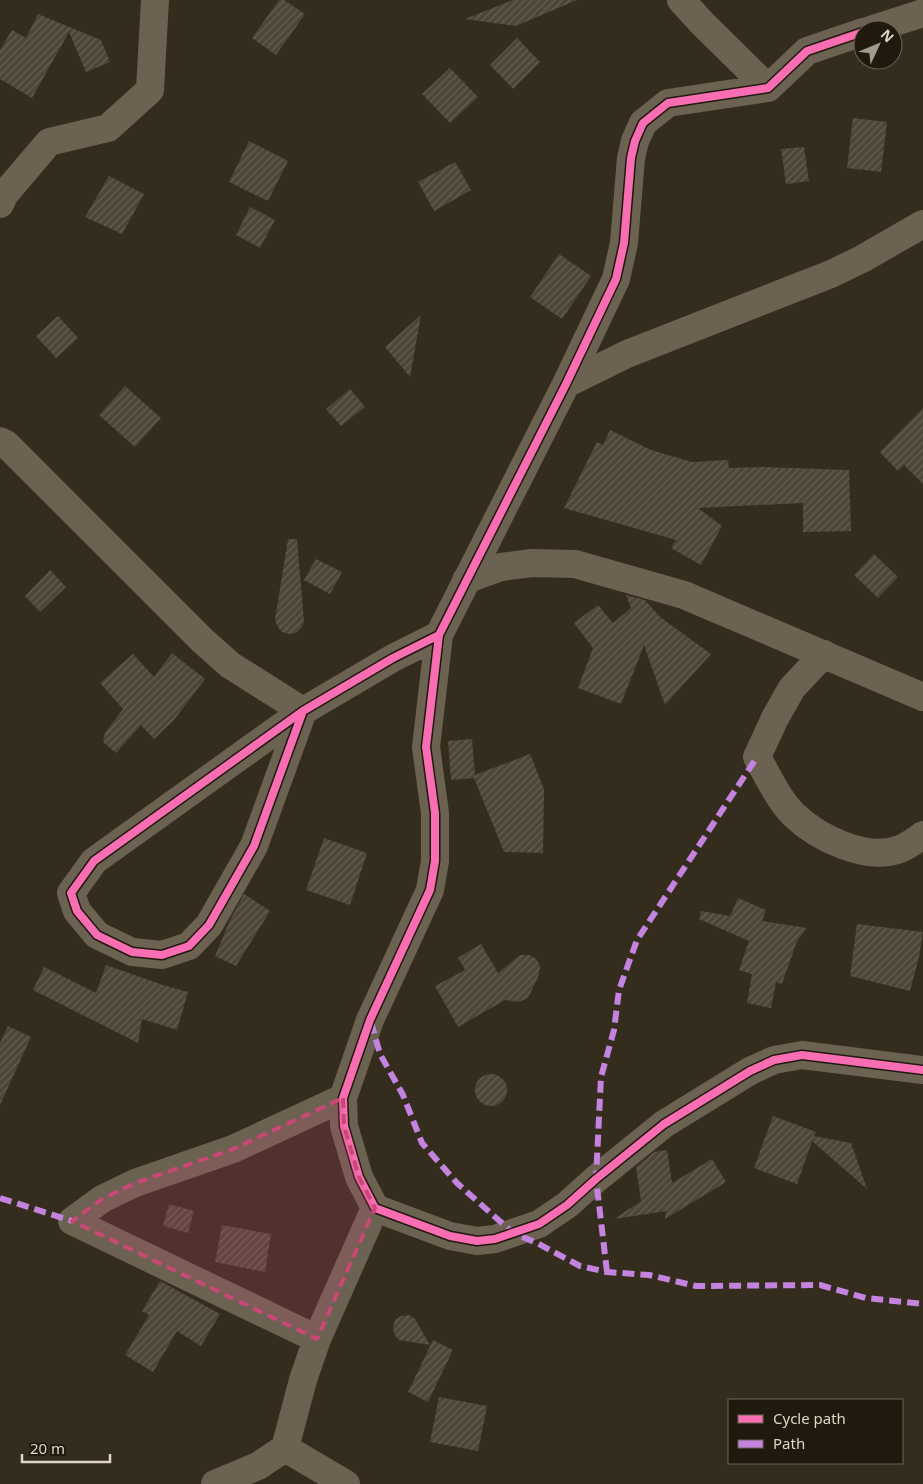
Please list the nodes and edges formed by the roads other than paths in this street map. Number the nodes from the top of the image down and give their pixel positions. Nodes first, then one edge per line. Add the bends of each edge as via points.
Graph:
1 (155, 0) edge
2 (681, 0) edge
3 (923, 13) edge
4 (901, 20) edge
5 (853, 35) edge
6 (768, 88) junction
7 (0, 204) edge
8 (923, 224) edge
9 (566, 384) junction
10 (2, 445) edge
11 (466, 580) junction
12 (439, 635) junction
13 (824, 654) junction
14 (923, 697) edge
15 (303, 711) junction
16 (923, 835) edge
17 (923, 1070) edge
18 (343, 1098) junction
19 (375, 1208) junction
20 (317, 1340) junction
21 (285, 1448) junction
22 (215, 1484) edge
23 (346, 1484) edge

1 - 7 street via 150,90 108,128 48,142
2 - 6 street
3 - 4 street
5 - 6 street via 807,51
6 - 9 street via 668,103 643,123 631,158 624,243 616,279
8 - 9 street via 831,274 626,354
9 - 11 street
10 - 15 street via 230,665
11 - 12 street
11 - 13 street via 501,567 532,563 575,564 684,595
12 - 15 street
12 - 18 street via 426,747 435,813 430,890 370,1020
13 - 14 street
13 - 16 street via 792,688 757,757 794,815 824,837 853,849 878,853 899,850
15 - 15 street via 254,846 209,925 188,946 162,955 132,952 97,935 77,911 71,893 94,861
17 - 19 street via 802,1055 774,1060 750,1070 664,1124 540,1224 495,1238 477,1241 450,1236
18 - 19 street via 344,1126 359,1177
18 - 20 street via 233,1149 136,1183 102,1199 72,1221
19 - 20 street
20 - 21 street
21 - 22 street via 258,1466
21 - 23 street

